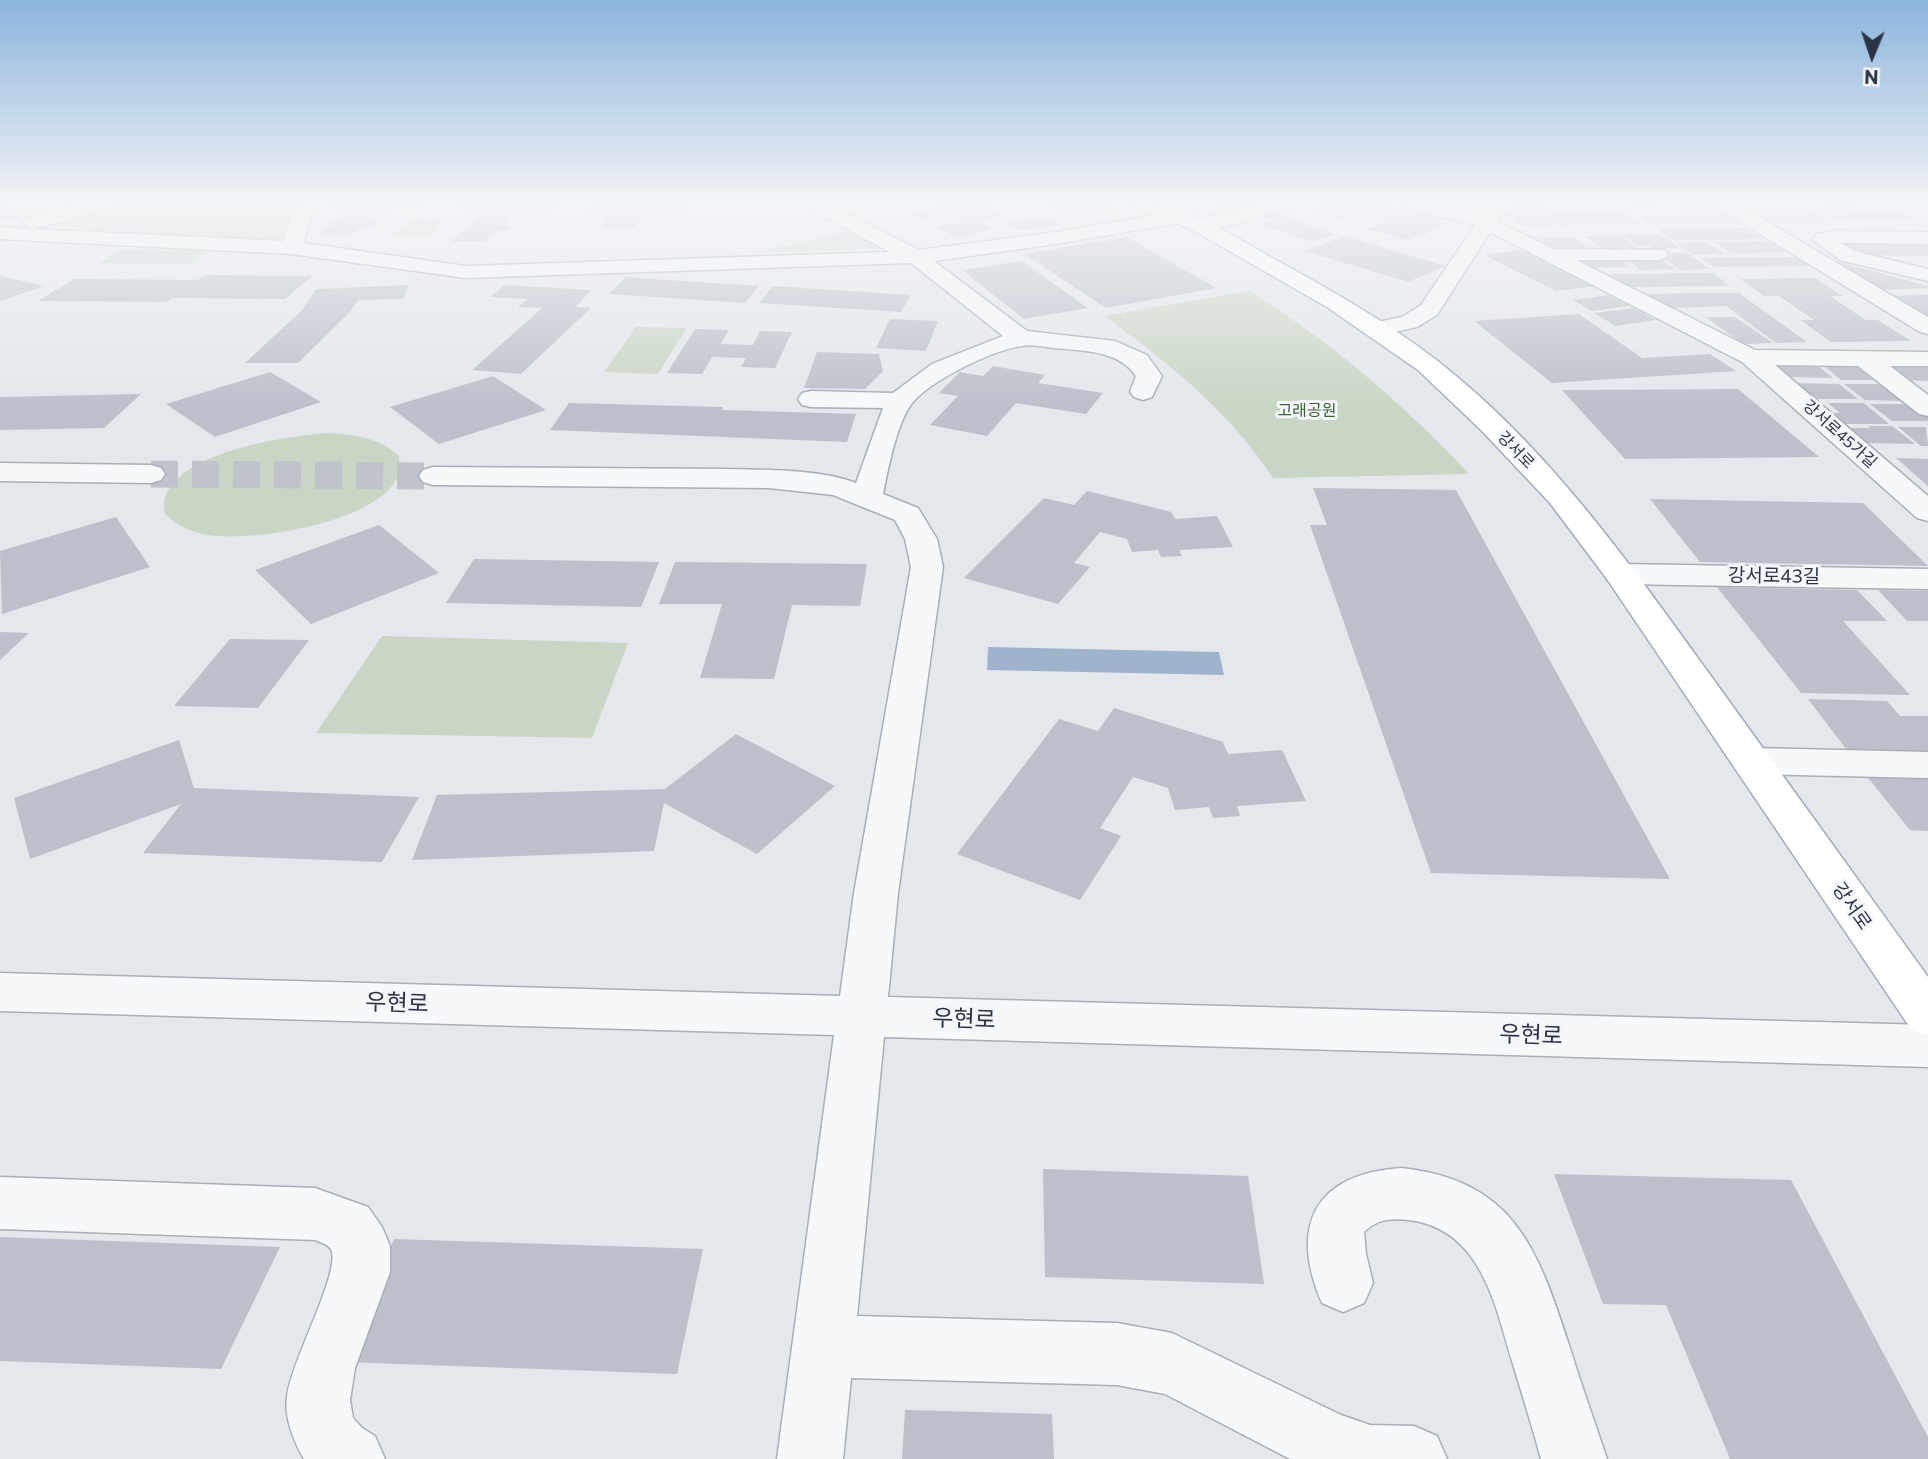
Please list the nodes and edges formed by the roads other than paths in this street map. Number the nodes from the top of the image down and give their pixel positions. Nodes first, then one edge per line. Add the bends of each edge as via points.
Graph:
1 (459, 271) edge
2 (493, 271) edge
3 (934, 271) edge
4 (1279, 271) edge
5 (1454, 271) edge
6 (1585, 271) edge
7 (1834, 271) edge
8 (1928, 327) edge
9 (1376, 329) junction
10 (1021, 338) junction
11 (1751, 357) junction
12 (1864, 358) junction
13 (1928, 359) edge
14 (1143, 392) dead end
15 (811, 398) dead end
16 (900, 401) junction
17 (1928, 408) edge
18 (0, 472) edge
19 (151, 474) tunnel mouth
20 (433, 476) tunnel mouth
21 (867, 497) junction
22 (1928, 512) edge
23 (1620, 574) junction
24 (1928, 579) edge
25 (1752, 761) junction
26 (1928, 765) edge
27 (0, 992) edge
28 (1928, 1015) edge
29 (861, 1016) junction
30 (1928, 1046) edge
31 (0, 1203) edge
32 (1343, 1283) dead end
33 (823, 1346) junction
34 (352, 1459) edge
35 (810, 1459) edge
36 (1414, 1459) edge
37 (1574, 1459) edge

1 - 2 street
3 - 10 street
4 - 9 main road, 강서로
5 - 9 street via 1429,310 1409,322
6 - 11 street, 강서로45가길
7 - 8 street
9 - 23 main road, 강서로 via 1427,365 1491,424 1561,497
10 - 14 street via 1106,346 1138,360 1149,376
10 - 16 street via 939,371
11 - 12 street, 강서로45가길
11 - 22 street, 강서로45가길
12 - 13 street, 강서로45가길
12 - 17 street
15 - 16 street
16 - 21 street
18 - 19 street
20 - 21 street via 769,479 839,487
21 - 29 street via 907,514 921,539 928,567
23 - 24 street, 강서로43길
23 - 25 main road, 강서로
25 - 26 street
25 - 28 main road, 강서로
27 - 29 street, 우현로
29 - 30 street, 우현로
29 - 33 street
31 - 34 street via 315,1214 337,1218 353,1228 362,1240 364,1259 327,1355 318,1401 320,1422 329,1441
32 - 37 street via 1335,1245 1338,1223 1355,1203 1381,1193 1415,1194 1448,1205 1475,1223 1498,1245 1516,1275
33 - 35 street
33 - 36 street via 1117,1354 1172,1364 1329,1444 1370,1458

